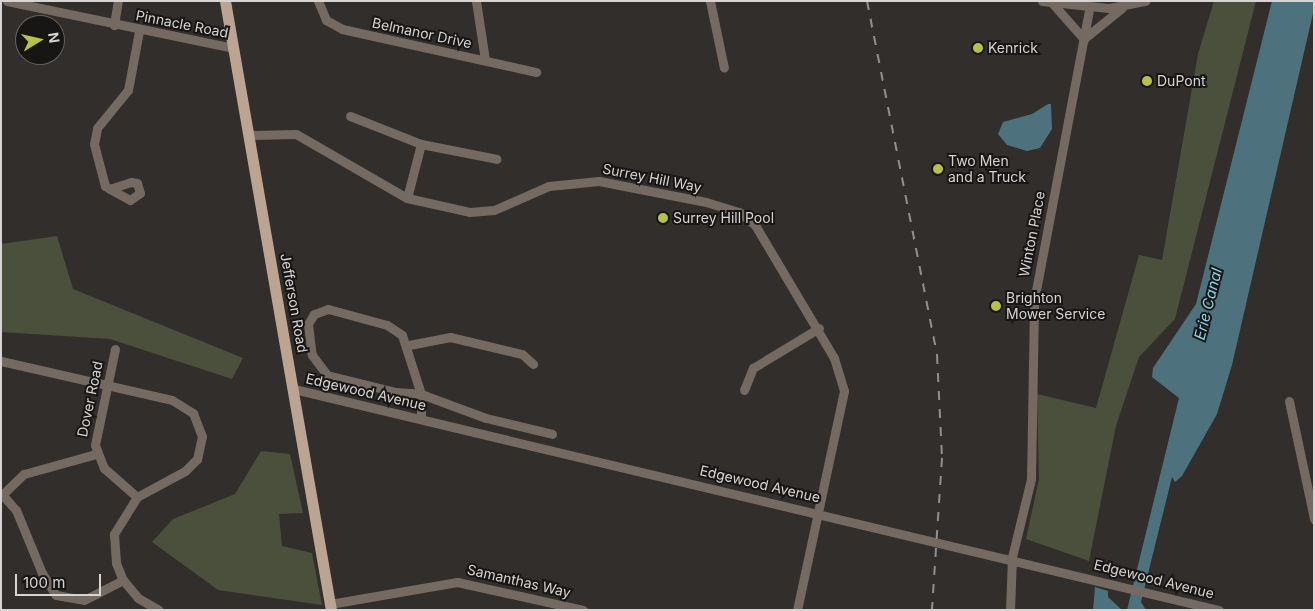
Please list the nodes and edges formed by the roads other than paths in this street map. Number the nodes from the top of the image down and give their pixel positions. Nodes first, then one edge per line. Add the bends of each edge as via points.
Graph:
1 (7, 1) edge
2 (118, 1) edge
3 (225, 1) edge
4 (318, 1) edge
5 (476, 1) edge
6 (710, 1) edge
7 (1145, 1) edge
8 (1046, 2) edge
9 (1126, 5) junction
10 (1090, 6) junction
11 (114, 25) junction
12 (139, 31) junction
13 (1084, 38) junction
14 (234, 48) junction
15 (485, 60) junction
16 (724, 68) dead end
17 (536, 72) dead end
18 (350, 116) dead end
19 (249, 135) junction
20 (421, 144) junction
21 (497, 158) dead end
22 (110, 189) dead end
23 (407, 198) junction
24 (818, 328) junction
25 (409, 345) junction
26 (115, 349) dead end
27 (1, 360) edge
28 (533, 364) dead end
29 (106, 385) junction
30 (294, 389) junction
31 (744, 390) dead end
32 (421, 394) junction
33 (1289, 400) dead end
34 (420, 418) junction
35 (552, 434) dead end
36 (96, 454) junction
37 (2, 493) edge
38 (137, 498) junction
39 (817, 512) junction
40 (1314, 519) edge
41 (1012, 557) junction
42 (123, 580) junction
43 (330, 607) edge
44 (159, 610) edge
45 (583, 610) edge
46 (797, 610) edge
47 (1010, 610) edge
48 (1220, 610) edge

1 - 11 street, Pinnacle Road
2 - 11 street
3 - 14 main road, Jefferson Road
4 - 15 street, Belmanor Drive via 323,16 337,28
5 - 15 street
6 - 16 street
7 - 9 street
8 - 10 street
8 - 13 street via 1070,17
9 - 10 street
9 - 13 street
10 - 13 street, Winton Place
11 - 12 street, Pinnacle Road
12 - 14 street, Pinnacle Road
12 - 22 street via 125,96 100,124 94,139 98,171
13 - 41 street, Winton Place via 1039,267 1031,362 1031,479
14 - 19 main road, Jefferson Road
15 - 17 street, Belmanor Drive
18 - 20 street
19 - 23 street, Surrey Hill Way via 296,134
19 - 30 main road, Jefferson Road
20 - 21 street
20 - 23 street
23 - 24 street, Surrey Hill Way via 481,213 550,186 599,180 739,212 764,237
24 - 31 street via 753,368
24 - 39 street, Surrey Hill Way via 840,368 844,391
25 - 28 street via 450,337 522,354
25 - 32 street
25 - 32 street via 388,325 328,309 309,321 313,359 327,375
26 - 29 street, Dover Road
27 - 29 street
29 - 36 street, Dover Road via 95,436
29 - 38 street via 172,400 193,413 202,436 197,459 185,471
30 - 34 street, Edgewood Avenue
30 - 43 main road, Jefferson Road
32 - 34 street
32 - 35 street via 486,418
33 - 40 street
34 - 39 street, Edgewood Avenue
36 - 37 street via 24,474
36 - 38 street, Dover Road via 104,468
37 - 42 street via 16,510 42,573 56,595 84,600
38 - 42 street via 114,534
39 - 41 street, Edgewood Avenue
39 - 46 street, Surrey Hill Way
41 - 47 street, Winton Place
41 - 48 street, Edgewood Avenue
42 - 44 street via 138,598
43 - 45 street, Samanthas Way via 457,582

